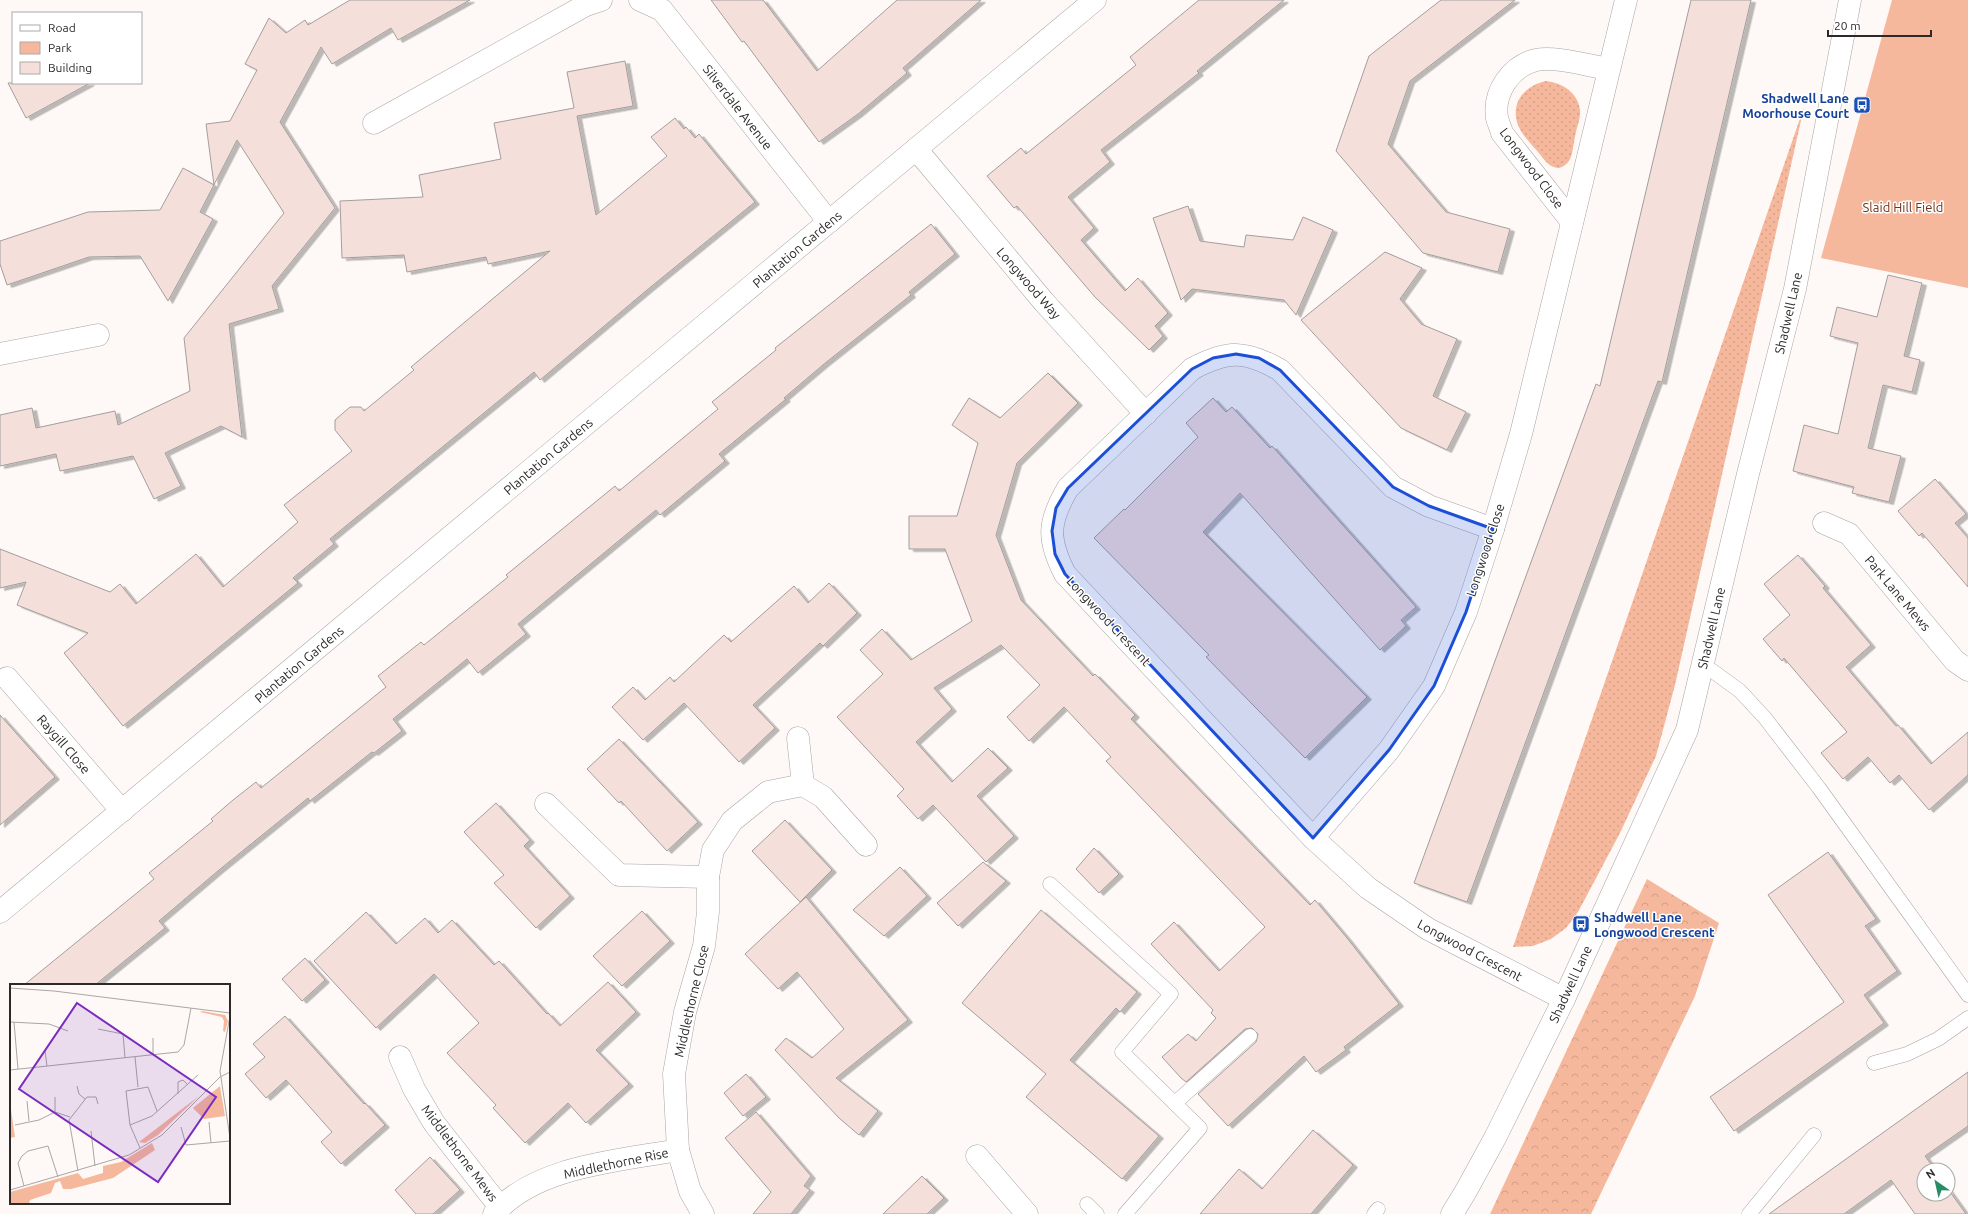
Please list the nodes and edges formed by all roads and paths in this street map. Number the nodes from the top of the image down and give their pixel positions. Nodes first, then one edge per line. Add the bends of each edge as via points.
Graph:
1 (601, 0) edge
2 (640, 0) edge
3 (1626, 0) edge
4 (1850, 0) edge
5 (1085, 3) edge
6 (1609, 69) junction
7 (374, 123) dead end
8 (916, 150) junction
9 (829, 222) junction
10 (1572, 222) junction
11 (98, 335) dead end
12 (0, 354) edge
13 (1146, 414) junction
14 (1824, 523) dead end
15 (1493, 529) junction
16 (1703, 664) junction
17 (1968, 670) edge
18 (7, 678) dead end
19 (798, 738) dead end
20 (803, 785) junction
21 (546, 804) dead end
22 (122, 811) junction
23 (1312, 838) junction
24 (866, 845) dead end
25 (708, 877) junction
26 (1050, 884) dead end
27 (0, 912) edge
28 (1968, 995) edge
29 (1564, 999) junction
30 (1968, 1018) edge
31 (1250, 1036) dead end
32 (400, 1057) dead end
33 (1874, 1063) dead end
34 (1175, 1103) junction
35 (1814, 1135) dead end
36 (678, 1150) junction
37 (976, 1156) dead end
38 (1087, 1204) dead end
39 (497, 1210) edge
40 (704, 1214) edge
41 (1027, 1214) edge
42 (1097, 1214) edge
43 (1124, 1214) edge
44 (1452, 1214) edge
45 (1749, 1214) edge

1 - 7 street via 586,5
2 - 9 street, Silverdale Avenue via 662,10
3 - 6 street, Longwood Close
4 - 16 street, Shadwell Lane via 1795,289
5 - 8 street, Plantation Gardens
6 - 10 street, Longwood Close
6 - 10 street, Longwood Close via 1536,60 1510,75 1501,88 1497,103 1497,118 1502,133
8 - 9 street, Plantation Gardens
8 - 13 street, Longwood Way via 1044,302
9 - 22 street, Plantation Gardens
10 - 15 street, Longwood Close via 1521,434
11 - 12 street
13 - 15 street, Longwood Crescent via 1192,369 1213,358 1236,354 1259,358 1280,370 1393,487 1429,506
13 - 23 street, Longwood Crescent via 1068,488 1056,508 1052,531 1055,554 1065,574
14 - 17 street, Park Lane Mews via 1849,534 1955,661
15 - 23 street, Longwood Close via 1466,612 1434,686 1388,750
16 - 28 lane via 1740,691 1765,718 1819,788
16 - 29 street, Shadwell Lane via 1687,730
18 - 22 street, Raygill Close
19 - 20 street
20 - 24 street via 823,797
20 - 25 street, Middlethorne Close via 768,792 732,821 713,850
21 - 25 street via 620,875
22 - 27 street, Plantation Gardens
23 - 29 street, Longwood Crescent via 1368,888 1428,929
25 - 36 street, Middlethorne Close via 708,912 704,946 685,1012 674,1074
26 - 34 lane via 1171,994 1122,1052
29 - 44 street, Shadwell Lane via 1495,1138
30 - 33 lane via 1938,1039 1907,1054
31 - 34 lane
32 - 39 street, Middlethorne Mews via 414,1089 434,1123
34 - 43 lane via 1200,1128
35 - 45 lane
36 - 39 street, Middlethorne Rise via 575,1170 534,1183
36 - 40 street, Middlethorne Close via 690,1191
37 - 41 street
38 - 42 lane

